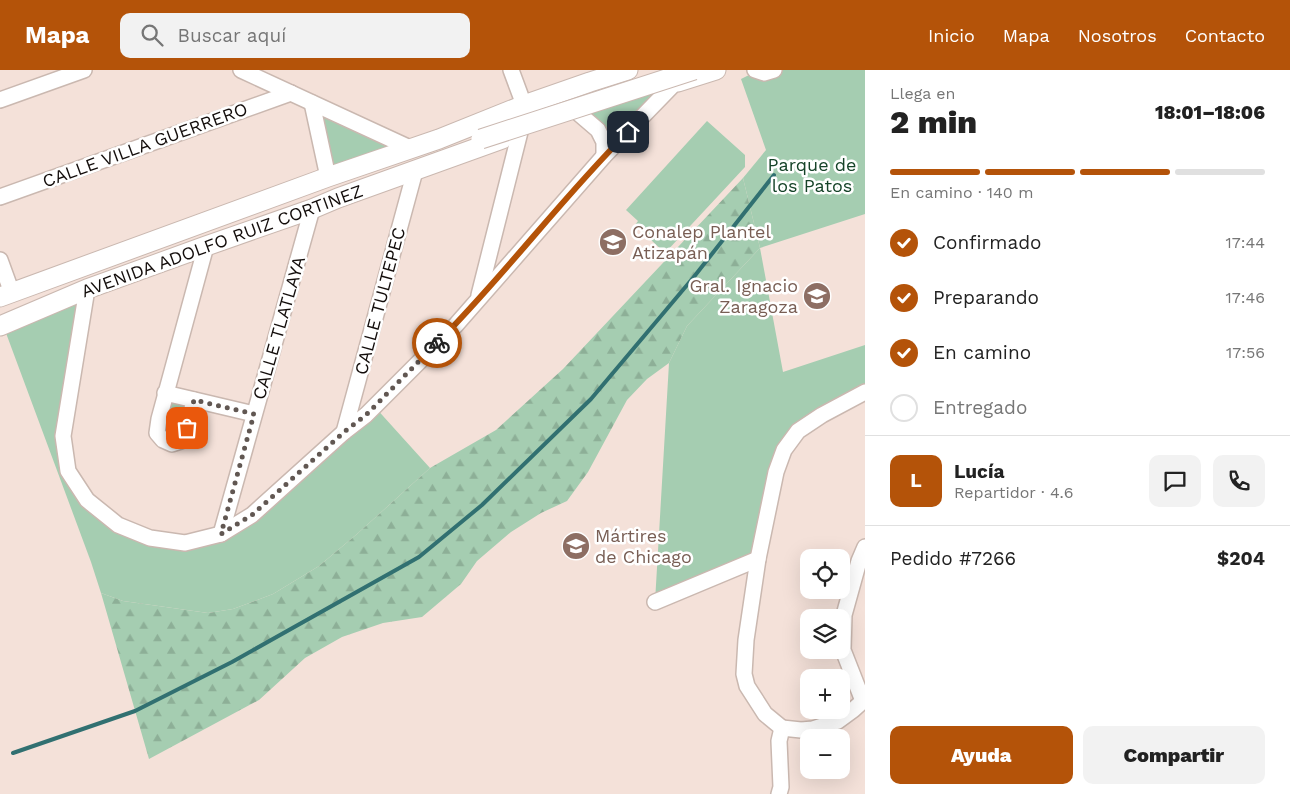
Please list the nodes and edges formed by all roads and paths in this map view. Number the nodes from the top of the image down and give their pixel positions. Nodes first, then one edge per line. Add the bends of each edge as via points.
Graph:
1 (84, 70) edge
2 (241, 70) edge
3 (511, 70) edge
4 (628, 70) edge
5 (694, 70) edge
6 (716, 70) edge
7 (755, 70) edge
8 (774, 70) edge
9 (675, 74) edge
10 (291, 93) junction
11 (0, 100) edge
12 (312, 103) junction
13 (524, 105) junction
14 (577, 112) junction
15 (520, 132) junction
16 (480, 135) junction
17 (439, 138) junction
18 (410, 148) junction
19 (604, 156) junction
20 (446, 160) junction
21 (415, 171) junction
22 (328, 177) junction
23 (0, 197) edge
24 (312, 210) junction
25 (206, 246) junction
26 (0, 260) edge
27 (87, 289) junction
28 (6, 295) edge
29 (478, 300) junction
30 (0, 326) edge
31 (865, 392) edge
32 (165, 393) junction
33 (194, 400) junction
34 (254, 414) junction
35 (344, 432) junction
36 (221, 534) junction
37 (865, 547) edge
38 (758, 559) junction
39 (655, 602) dead end
40 (782, 728) junction
41 (779, 794) edge

1 - 11 street
2 - 10 street
3 - 13 street
4 - 13 main road, AVENIDA ADOLFO RUIZ CORTINEZ
5 - 16 main road, AVENIDA ADOLFO RUIZ CORTINEZ, bridge
6 - 9 main road, AVENIDA ADOLFO RUIZ CORTINEZ
7 - 8 street via 764,73
9 - 14 main road, AVENIDA ADOLFO RUIZ CORTINEZ via 646,92
9 - 16 main road, AVENIDA ADOLFO RUIZ CORTINEZ
9 - 19 street
10 - 12 street
10 - 23 street, CALLE VILLA GUERRERO
12 - 18 street
12 - 22 street
13 - 17 main road, AVENIDA ADOLFO RUIZ CORTINEZ
14 - 15 main road, AVENIDA ADOLFO RUIZ CORTINEZ
14 - 19 street via 598,130 604,142
15 - 20 main road, AVENIDA ADOLFO RUIZ CORTINEZ
15 - 29 street
16 - 17 main road, AVENIDA ADOLFO RUIZ CORTINEZ
16 - 20 main road, AVENIDA ADOLFO RUIZ CORTINEZ
17 - 18 main road, AVENIDA ADOLFO RUIZ CORTINEZ
18 - 22 main road, AVENIDA ADOLFO RUIZ CORTINEZ
19 - 29 street
20 - 21 main road, AVENIDA ADOLFO RUIZ CORTINEZ
21 - 24 main road, AVENIDA ADOLFO RUIZ CORTINEZ
21 - 35 street, CALLE TULTEPEC
22 - 28 main road, AVENIDA ADOLFO RUIZ CORTINEZ
24 - 25 main road, AVENIDA ADOLFO RUIZ CORTINEZ
24 - 34 street, CALLE TLATLAYA
25 - 27 main road, AVENIDA ADOLFO RUIZ CORTINEZ
25 - 32 street
26 - 28 street
27 - 30 main road, AVENIDA ADOLFO RUIZ CORTINEZ
27 - 36 street via 63,436 68,471 87,500 118,525 150,538 185,543
29 - 35 street via 366,415
31 - 38 street via 798,431 784,450 776,472
32 - 33 street
32 - 33 street via 157,434 172,444 186,435
33 - 34 street
34 - 36 street, CALLE TLATLAYA
35 - 36 street via 252,515
37 - 40 street via 844,615 843,650 863,701 838,722 813,729
38 - 39 street
38 - 40 street via 744,674 747,686 765,714
40 - 41 street

